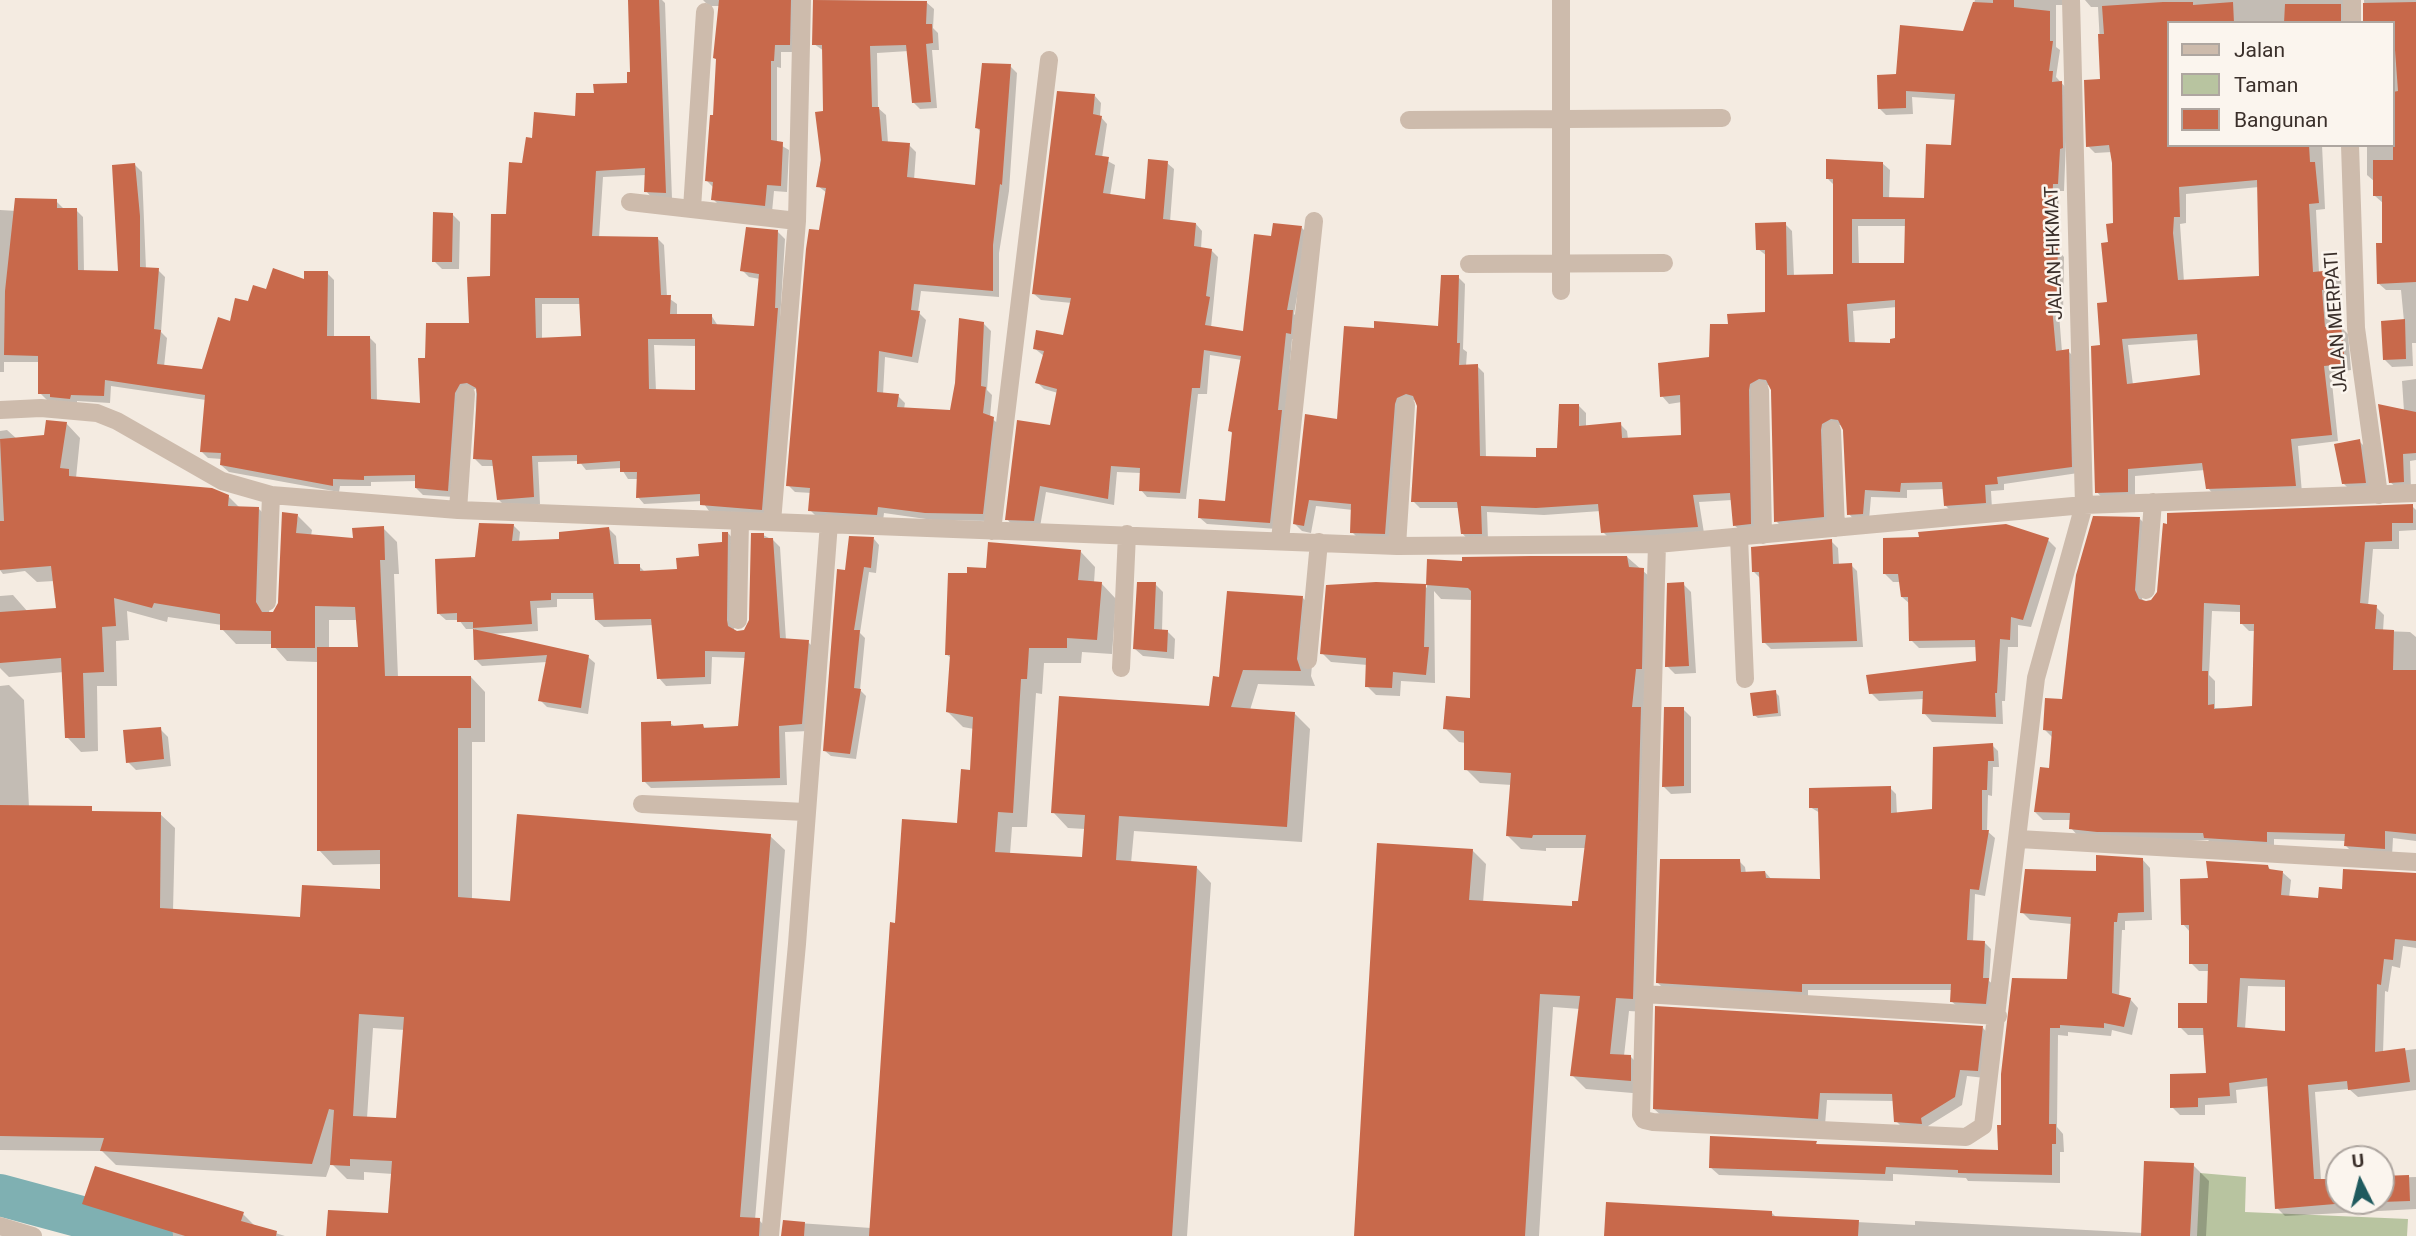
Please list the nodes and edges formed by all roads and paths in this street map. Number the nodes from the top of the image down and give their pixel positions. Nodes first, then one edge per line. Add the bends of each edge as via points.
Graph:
1 (802, 0) edge
2 (1561, 0) edge
3 (2071, 0) edge
4 (2352, 0) edge
5 (705, 12) dead end
6 (2352, 21) edge
7 (1049, 60) dead end
8 (1721, 118) dead end
9 (1409, 120) dead end
10 (1561, 120) junction
11 (2350, 147) edge
12 (629, 202) dead end
13 (692, 208) junction
14 (797, 221) junction
15 (1314, 221) dead end
16 (1664, 262) dead end
17 (1561, 263) junction
18 (1469, 264) dead end
19 (1561, 291) dead end
20 (1760, 390) dead end
21 (466, 394) dead end
22 (1406, 405) dead end
23 (0, 410) edge
24 (1832, 430) dead end
25 (2416, 493) edge
26 (271, 495) junction
27 (2379, 495) junction
28 (2153, 502) junction
29 (2084, 505) junction
30 (458, 510) junction
31 (740, 521) junction
32 (772, 522) junction
33 (829, 523) junction
34 (1836, 528) junction
35 (992, 531) junction
36 (1127, 534) junction
37 (1763, 535) junction
38 (1739, 537) junction
39 (1280, 540) junction
40 (1319, 542) junction
41 (1657, 544) junction
42 (1397, 545) junction
43 (2146, 590) dead end
44 (267, 602) dead end
45 (738, 620) dead end
46 (1308, 660) dead end
47 (1121, 668) dead end
48 (1745, 679) dead end
49 (642, 804) dead end
50 (805, 812) junction
51 (2019, 839) junction
52 (2416, 862) edge
53 (1644, 994) junction
54 (1998, 1016) junction
55 (0, 1226) edge
56 (33, 1236) edge
57 (770, 1236) edge

1 - 14 street
2 - 10 street
3 - 29 street, JALAN HIKMAT
4 - 6 street
5 - 13 street
7 - 35 street
8 - 10 street
9 - 10 street
10 - 17 street
11 - 27 street, JALAN MERPATI via 2356,328
12 - 13 street
13 - 14 street
14 - 32 street
15 - 39 street
16 - 17 street
17 - 18 street
17 - 19 street
20 - 37 street
21 - 30 street
22 - 42 street
23 - 26 street via 97,413 222,481
24 - 34 street
25 - 27 street
26 - 30 street
26 - 44 street
27 - 28 street
28 - 29 street
28 - 43 street
29 - 34 street
29 - 51 street, JALAN HIKMAT via 2036,678
30 - 31 street
31 - 32 street
31 - 45 street
32 - 33 street
33 - 35 street
33 - 50 street
34 - 37 street
35 - 36 street
36 - 39 street
36 - 47 street
37 - 38 street
38 - 41 street
38 - 48 street
39 - 40 street
40 - 42 street
40 - 46 street
41 - 42 street
41 - 53 street, JALAN HIKMAT
49 - 50 street
50 - 57 street
51 - 52 street
51 - 54 street, JALAN HIKMAT
53 - 54 street
53 - 54 street, JALAN HIKMAT via 1640,1108 1644,1120 1653,1122 1966,1137 1983,1126
55 - 56 street

